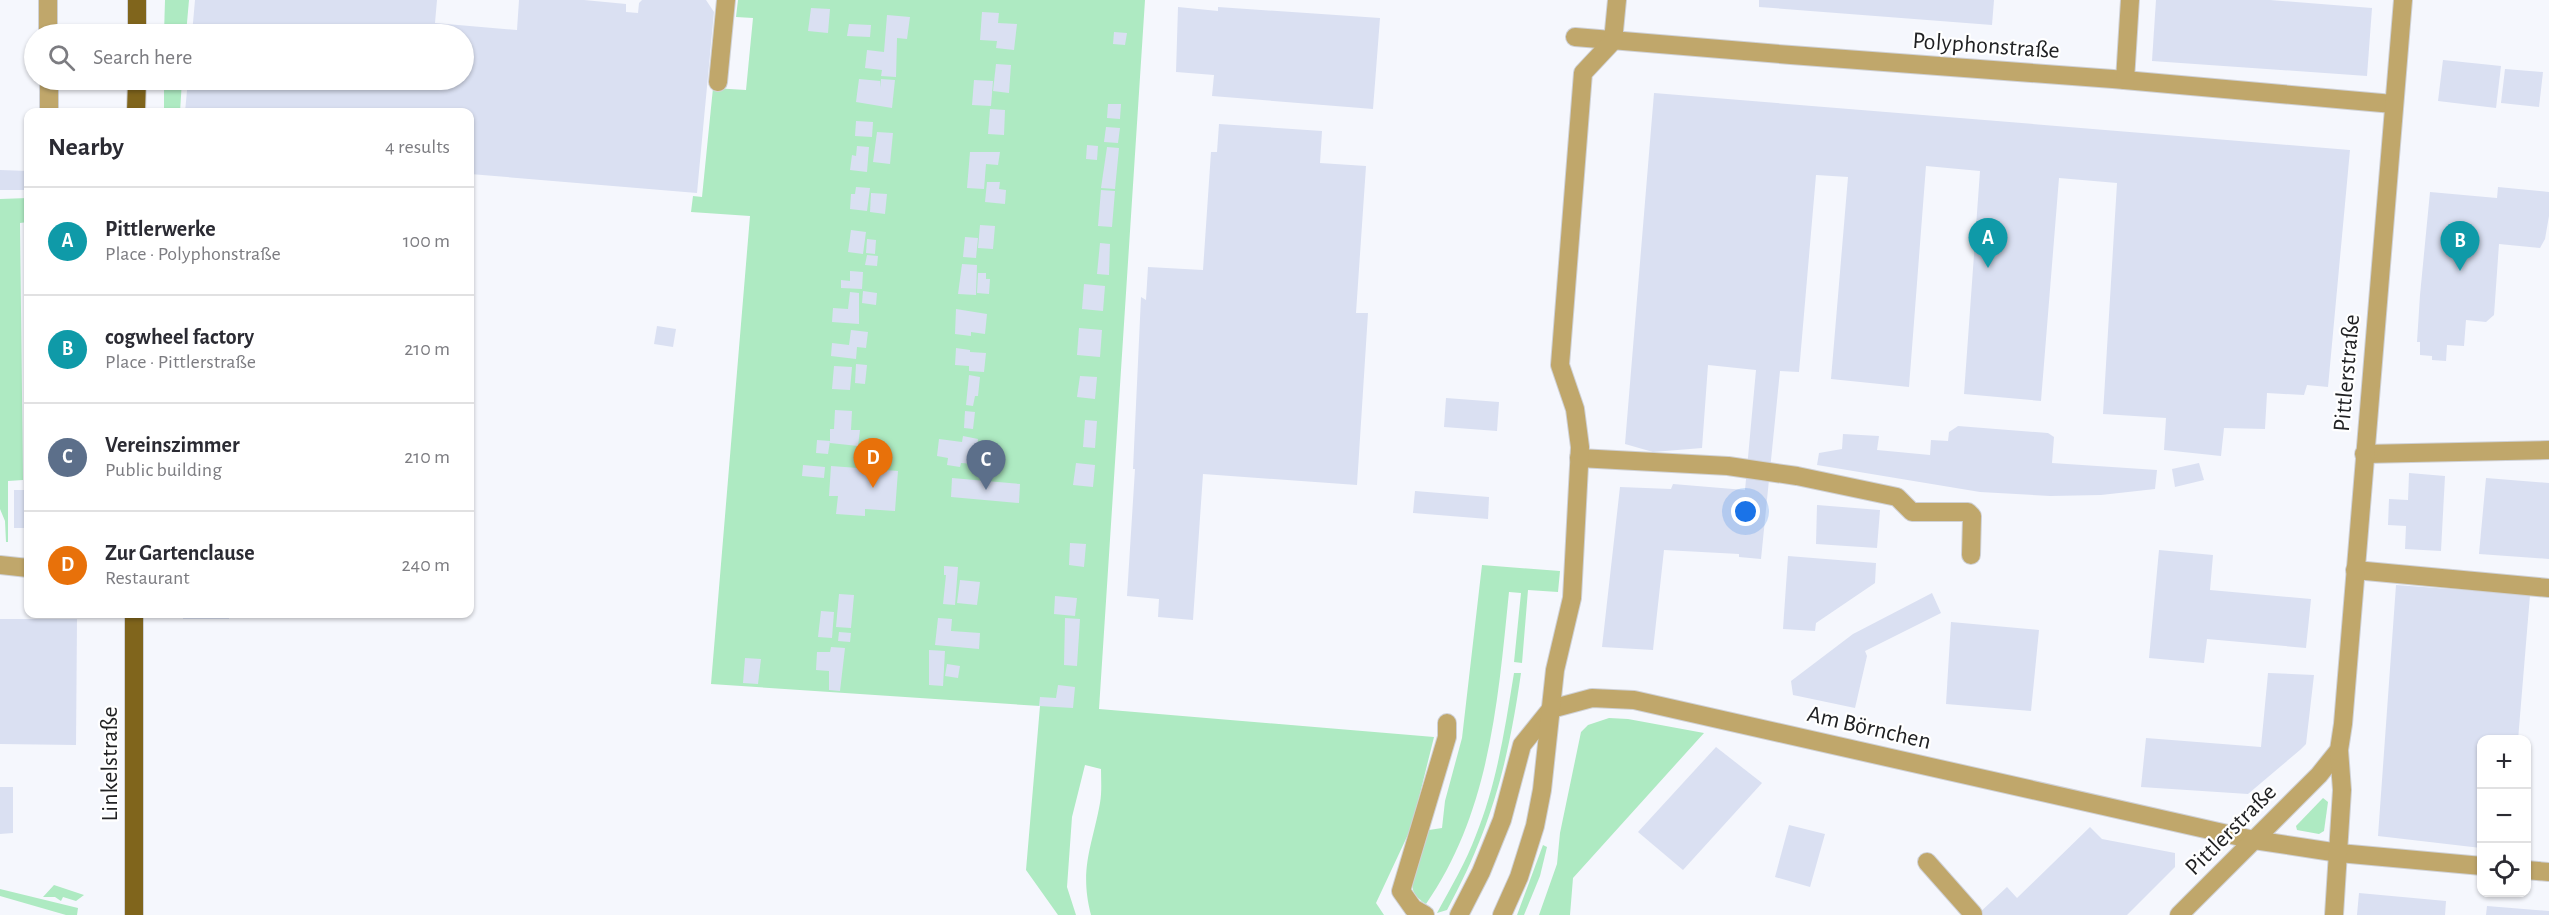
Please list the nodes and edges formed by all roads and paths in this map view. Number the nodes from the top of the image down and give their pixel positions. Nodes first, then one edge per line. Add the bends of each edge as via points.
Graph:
1 (48, 0) edge
2 (137, 0) edge
3 (726, 0) edge
4 (1617, 0) edge
5 (2130, 0) edge
6 (2403, 0) edge
7 (48, 24) edge
8 (137, 24) edge
9 (1575, 37) dead end
10 (1613, 41) junction
11 (2125, 80) junction
12 (718, 82) dead end
13 (49, 90) edge
14 (136, 90) edge
15 (2393, 104) junction
16 (49, 108) edge
17 (136, 108) edge
18 (2549, 450) edge
19 (2364, 454) junction
20 (1580, 458) junction
21 (1971, 555) dead end
22 (0, 565) edge
23 (24, 568) edge
24 (2355, 570) junction
25 (2549, 588) edge
26 (134, 618) edge
27 (1551, 709) junction
28 (1447, 723) dead end
29 (2339, 750) junction
30 (2254, 840) junction
31 (2339, 852) junction
32 (1927, 862) dead end
33 (2477, 866) edge
34 (2531, 870) edge
35 (2549, 872) edge
36 (1973, 914) edge
37 (134, 915) edge
38 (1425, 915) edge
39 (1458, 915) edge
40 (1502, 915) edge
41 (2179, 915) edge
42 (2334, 915) edge

1 - 7 street
2 - 8 main road
3 - 12 street
4 - 10 street
5 - 11 street
6 - 15 street, Pittlerstraße
9 - 10 street, Polyphonstraße
10 - 11 street, Polyphonstraße
10 - 20 street via 1583,73 1560,365 1575,409
11 - 15 street, Polyphonstraße
13 - 16 street
14 - 17 main road
15 - 19 street, Pittlerstraße
18 - 19 street
19 - 24 street, Pittlerstraße
20 - 21 street via 1728,466 1897,497 1912,512 1968,512 1972,516
20 - 27 street via 1572,598 1555,670
22 - 23 street
24 - 25 street
24 - 29 street, Pittlerstraße
26 - 37 main road, Linkelstraße
27 - 30 street, Am Börnchen via 1592,699 1634,700
27 - 39 street via 1522,745 1502,820
27 - 40 street via 1535,826
28 - 38 street via 1447,737 1401,891 1413,908
29 - 30 street, Pittlerstraße via 2319,776
29 - 31 street, Pittlerstraße
30 - 31 street, Am Börnchen
30 - 41 street, Pittlerstraße
31 - 33 street, Am Börnchen
31 - 42 street
32 - 36 street
34 - 35 street

